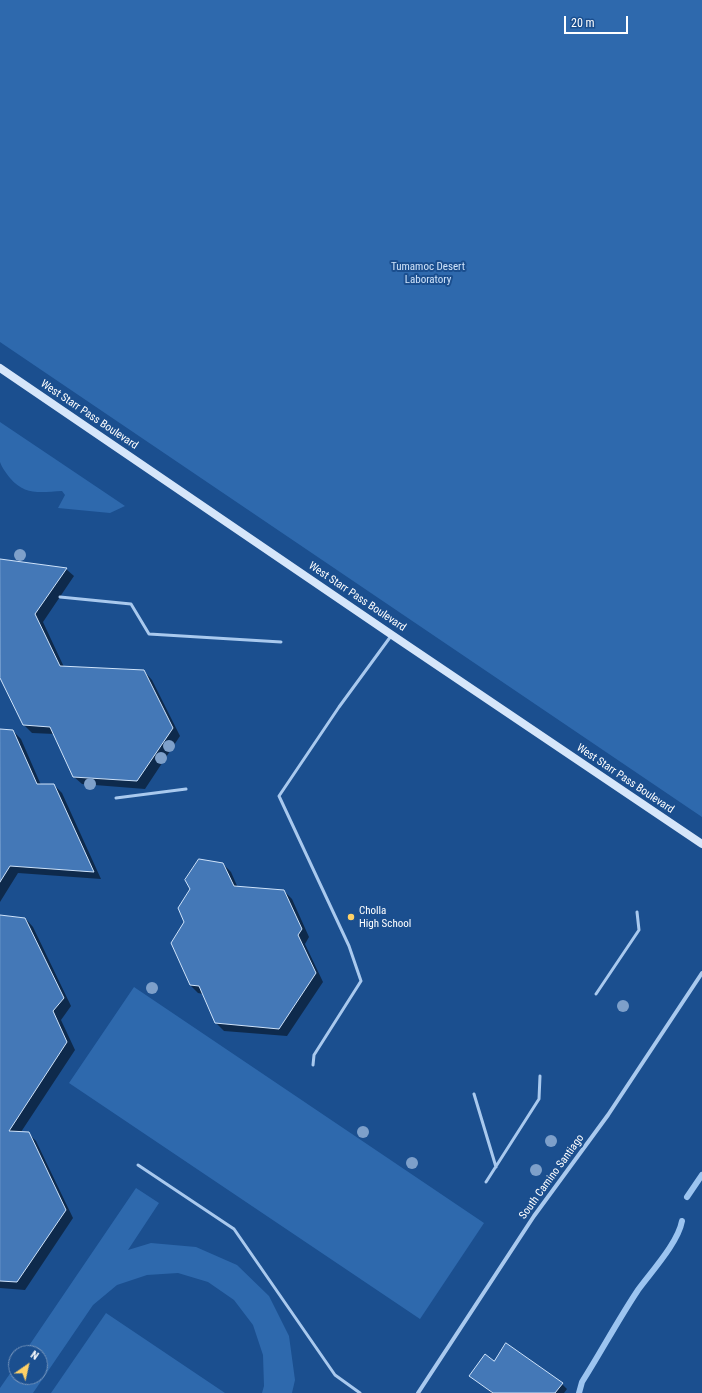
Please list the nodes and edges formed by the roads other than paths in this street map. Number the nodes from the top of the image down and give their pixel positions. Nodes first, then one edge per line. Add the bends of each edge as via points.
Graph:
1 (0, 368) edge
2 (60, 597) dead end
3 (392, 635) junction
4 (280, 642) dead end
5 (186, 789) dead end
6 (116, 798) dead end
7 (702, 844) edge
8 (637, 912) dead end
9 (702, 973) edge
10 (596, 994) dead end
11 (312, 1065) dead end
12 (540, 1076) dead end
13 (474, 1094) dead end
14 (138, 1165) dead end
15 (496, 1167) junction
16 (486, 1182) dead end
17 (360, 1393) edge
18 (418, 1393) edge

1 - 3 main road, West Starr Pass Boulevard
2 - 4 lane via 131,604 149,634
3 - 7 main road, West Starr Pass Boulevard
3 - 11 lane via 278,796 349,946 361,981 314,1055
5 - 6 lane
8 - 10 lane via 639,930
9 - 18 street, South Camino Santiago via 608,1115 534,1216
12 - 15 lane via 539,1099
13 - 15 lane
14 - 17 lane via 234,1229 335,1375
15 - 16 lane

